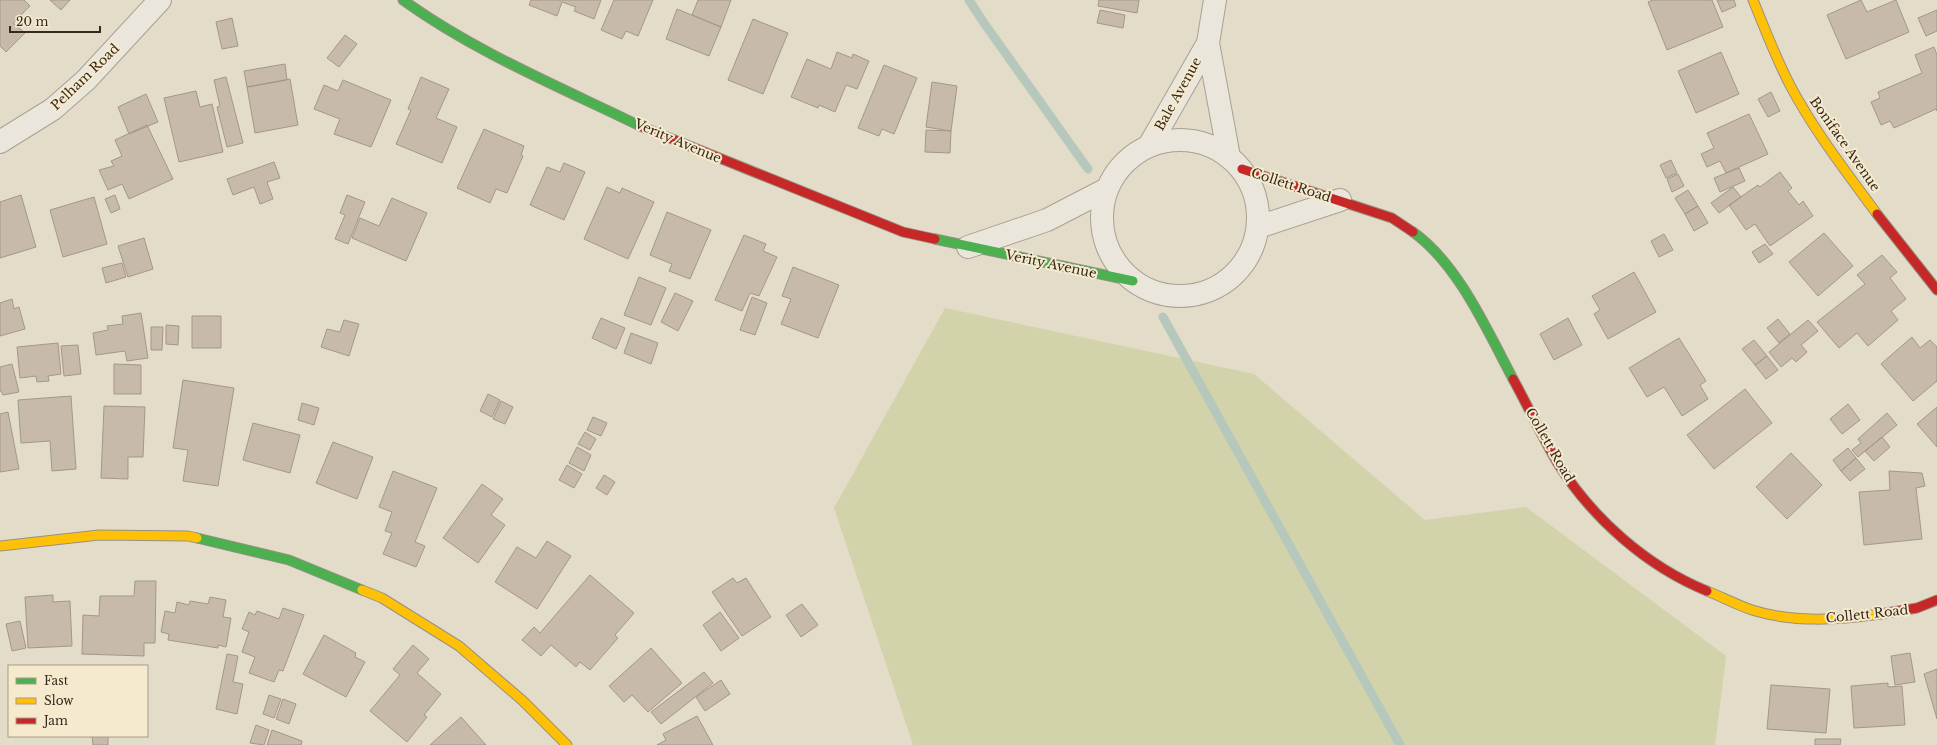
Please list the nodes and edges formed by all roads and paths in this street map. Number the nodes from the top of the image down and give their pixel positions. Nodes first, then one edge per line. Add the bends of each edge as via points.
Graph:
1 (160, 0) edge
2 (403, 0) edge
3 (1215, 0) edge
4 (1753, 0) edge
5 (1208, 42) junction
6 (0, 142) edge
7 (1149, 146) junction
8 (1236, 163) junction
9 (1107, 189) junction
10 (1340, 200) junction
11 (1258, 227) junction
12 (968, 247) junction
13 (1133, 281) junction
14 (1937, 290) edge
15 (0, 546) edge
16 (1937, 600) edge
17 (567, 745) edge

1 - 6 street, Pelham Road via 86,80 53,110
2 - 12 street, Verity Avenue via 432,21 495,55 655,133 903,232
3 - 5 street, Bale Avenue
4 - 14 street, Boniface Avenue via 1767,37 1798,98 1842,166
5 - 7 street, Bale Avenue
5 - 8 street, Bale Avenue
7 - 8 street via 1171,140 1192,140 1214,147
7 - 9 street via 1117,171
8 - 10 street, Collett Road
8 - 11 street via 1252,187 1258,206
9 - 12 street, Verity Avenue via 1046,220
9 - 13 street via 1102,209 1102,230 1108,249 1118,267
10 - 11 street, Collett Road
10 - 16 street, Collett Road via 1392,218 1418,236 1446,262 1483,322 1557,462 1586,502 1622,538 1682,581 1752,610 1797,619 1851,618 1917,608
11 - 13 street via 1253,247 1243,265 1229,280 1211,290 1192,296 1171,296 1151,291
12 - 13 street, Verity Avenue
15 - 17 street via 99,535 188,536 289,560 382,598 459,646 523,701

